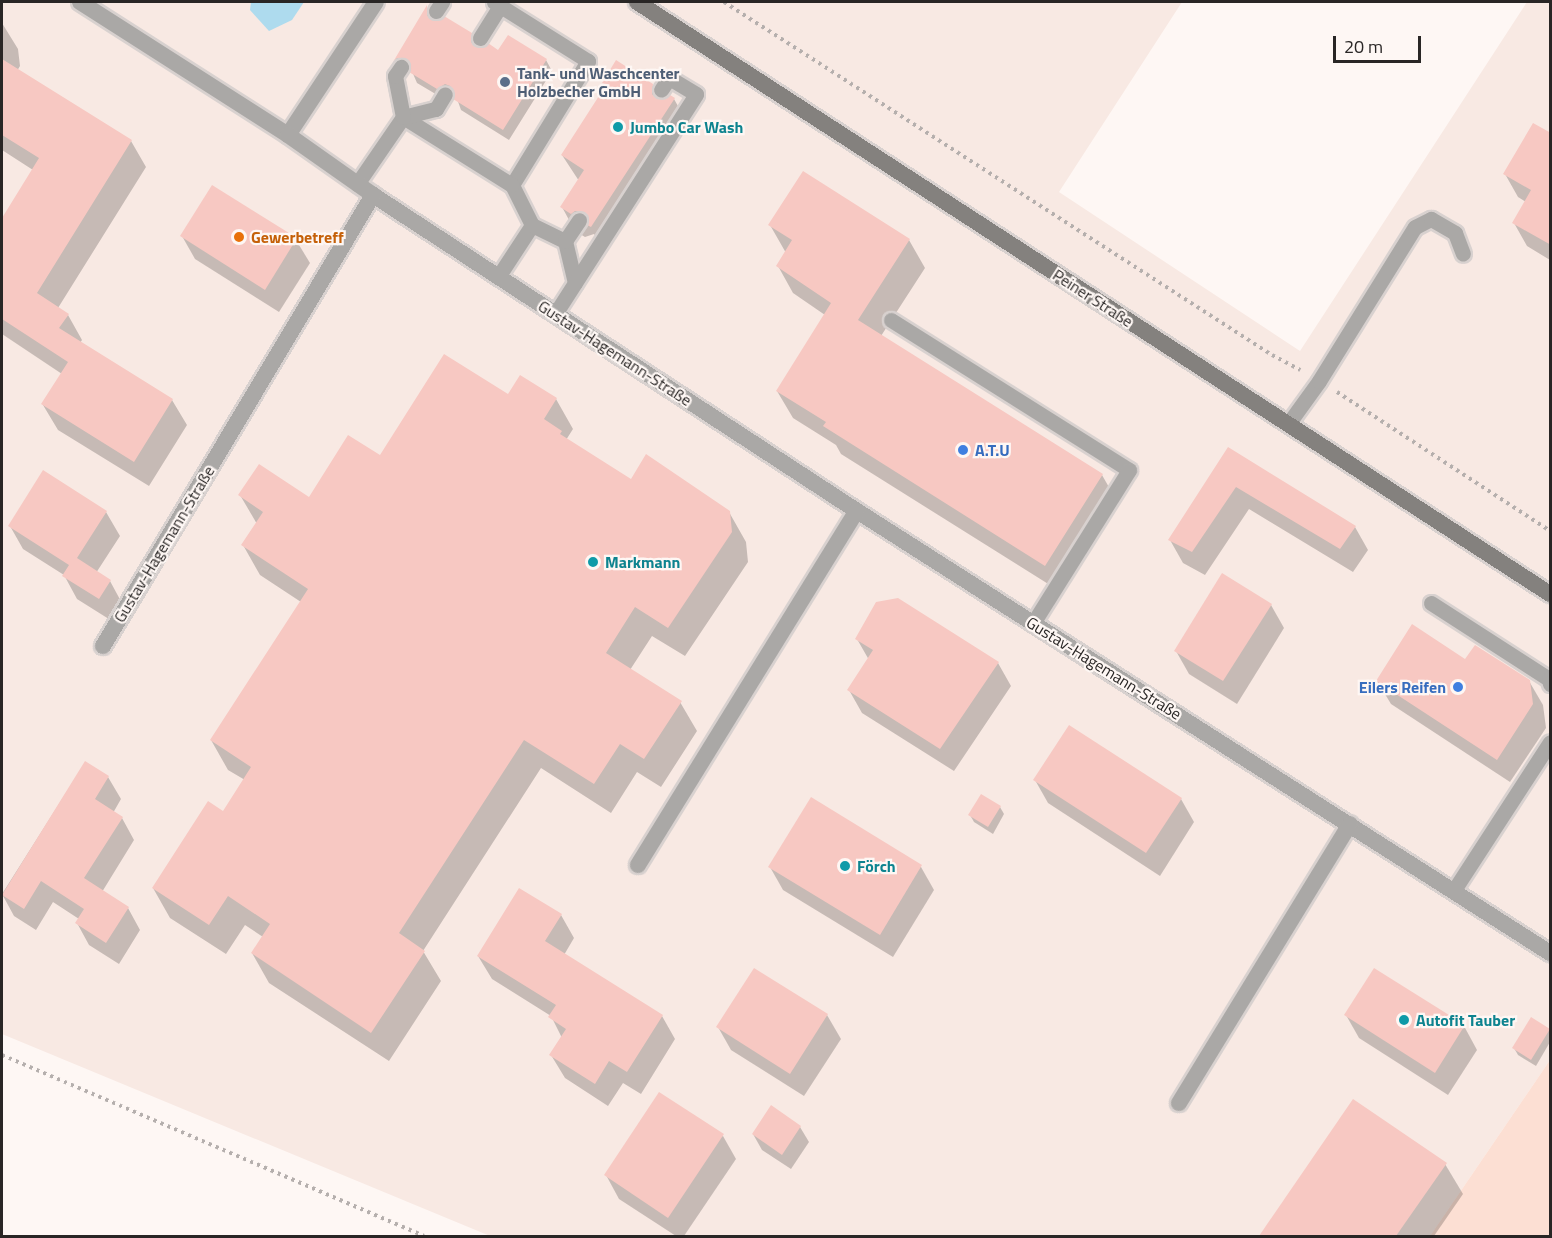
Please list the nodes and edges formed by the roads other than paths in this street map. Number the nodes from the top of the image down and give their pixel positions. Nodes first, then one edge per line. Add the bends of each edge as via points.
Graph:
1 (80, 2) edge
2 (376, 2) edge
3 (637, 2) edge
4 (497, 3) edge
5 (480, 38) dead end
6 (401, 67) dead end
7 (662, 90) dead end
8 (445, 94) dead end
9 (403, 117) junction
10 (288, 135) junction
11 (357, 184) junction
12 (512, 185) junction
13 (373, 195) junction
14 (579, 219) dead end
15 (532, 225) junction
16 (565, 241) junction
17 (1463, 254) dead end
18 (498, 277) junction
19 (575, 283) junction
20 (555, 314) junction
21 (891, 320) dead end
22 (1288, 424) junction
23 (857, 511) junction
24 (1551, 594) edge
25 (1431, 603) dead end
26 (1033, 622) junction
27 (103, 646) dead end
28 (1551, 684) edge
29 (1551, 742) edge
30 (1350, 824) junction
31 (638, 865) dead end
32 (1454, 890) junction
33 (1551, 953) edge
34 (1179, 1103) dead end

1 - 10 street, Gustav-Hagemann-Straße
2 - 10 street
3 - 22 main road, Peiner Straße
4 - 5 lane
4 - 12 lane via 588,61
6 - 9 lane via 395,76
7 - 19 lane via 669,78 696,94
8 - 9 lane via 436,109
9 - 11 lane
9 - 12 lane
10 - 11 street, Gustav-Hagemann-Straße
11 - 13 street, Gustav-Hagemann-Straße
12 - 15 lane
13 - 18 street, Gustav-Hagemann-Straße
13 - 27 street, Gustav-Hagemann-Straße
14 - 16 lane
15 - 16 lane
15 - 18 lane
16 - 19 lane
17 - 22 lane via 1455,232 1431,219 1415,227
18 - 20 street, Gustav-Hagemann-Straße
19 - 20 lane
20 - 23 street, Gustav-Hagemann-Straße
21 - 26 lane via 1129,470
22 - 24 main road, Peiner Straße
23 - 26 street, Gustav-Hagemann-Straße
23 - 31 street
25 - 28 lane via 1549,679
26 - 30 street, Gustav-Hagemann-Straße
29 - 32 lane
30 - 32 street, Gustav-Hagemann-Straße
30 - 34 street
32 - 33 street, Gustav-Hagemann-Straße

